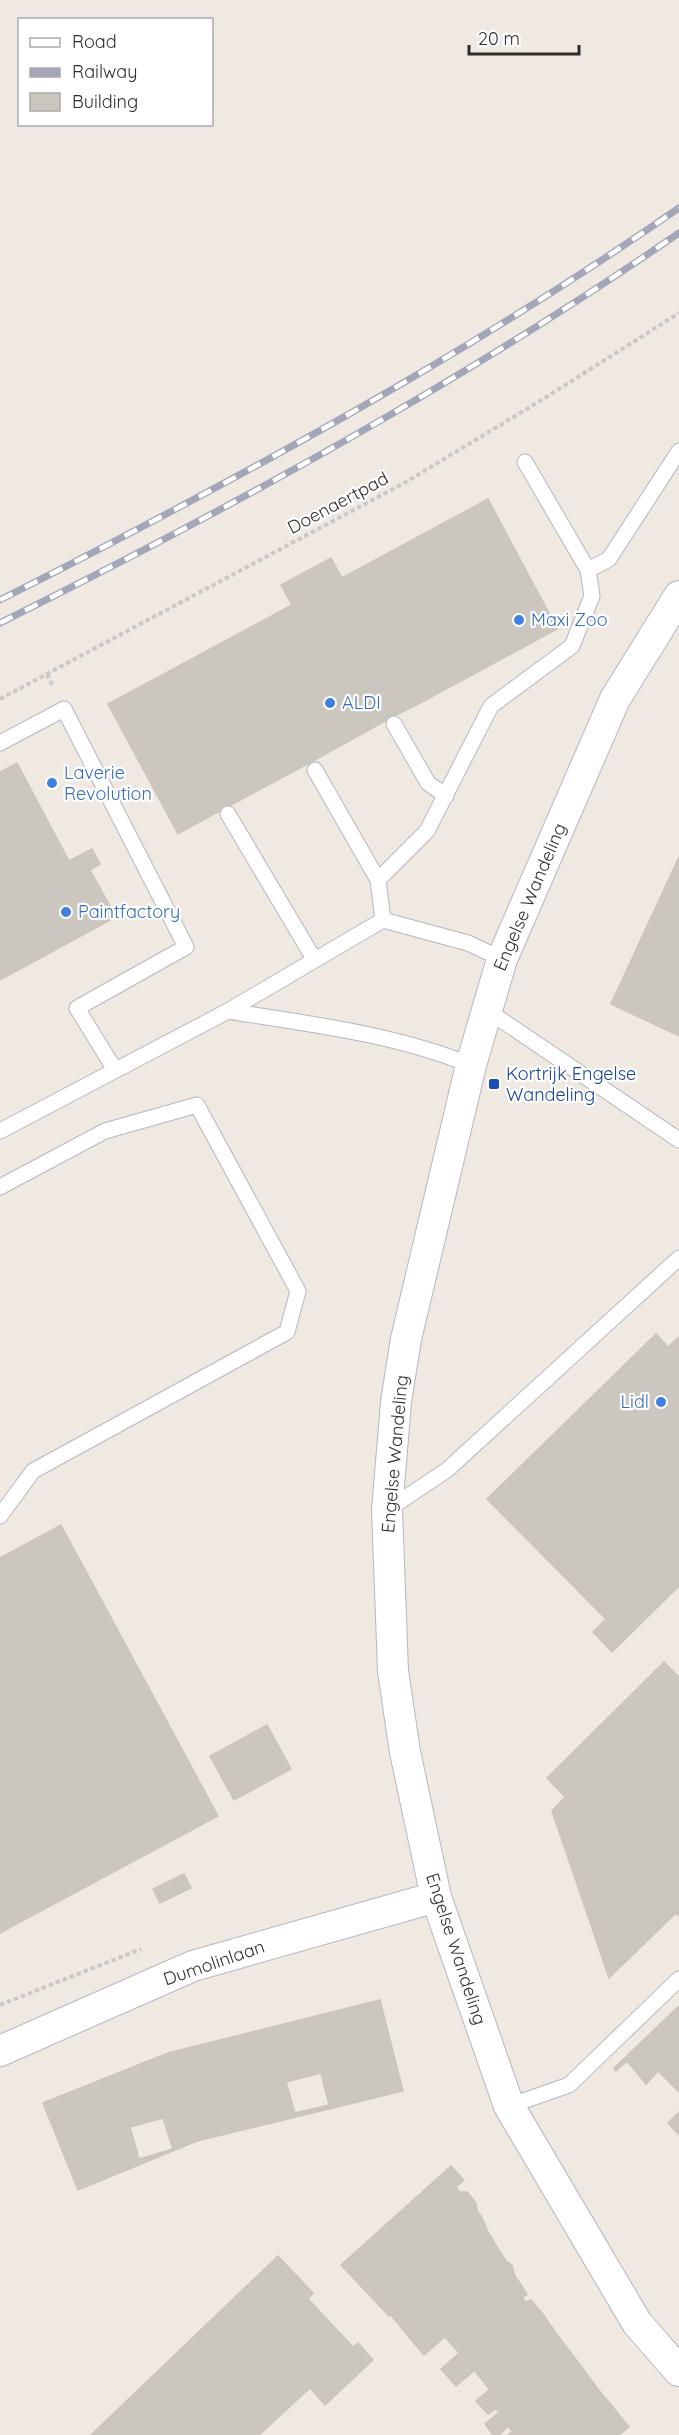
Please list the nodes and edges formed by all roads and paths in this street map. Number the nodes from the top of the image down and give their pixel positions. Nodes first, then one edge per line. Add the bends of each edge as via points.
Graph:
1 (679, 313) edge
2 (679, 451) edge
3 (525, 462) dead end
4 (588, 570) junction
5 (679, 596) edge
6 (0, 699) edge
7 (394, 724) dead end
8 (0, 743) edge
9 (315, 770) dead end
10 (446, 796) junction
11 (228, 814) dead end
12 (378, 880) junction
13 (383, 920) junction
14 (502, 958) junction
15 (314, 959) junction
16 (228, 1011) junction
17 (488, 1011) junction
18 (471, 1065) junction
19 (115, 1070) junction
20 (0, 1131) edge
21 (679, 1140) edge
22 (0, 1187) edge
23 (679, 1258) edge
24 (387, 1510) junction
25 (0, 1515) edge
26 (436, 1897) junction
27 (679, 1979) edge
28 (0, 2051) edge
29 (509, 2106) junction
30 (679, 2371) edge

1 - 6 path, Doenaertpad via 406,482
2 - 4 lane via 609,559
3 - 4 lane
4 - 10 lane via 592,596 572,646 491,706
5 - 14 street, Engelse Wandeling via 615,699
7 - 10 lane via 428,783
8 - 19 lane via 64,709 186,947 77,1008
9 - 12 lane
10 - 12 lane via 427,831
11 - 15 lane
12 - 13 lane
13 - 14 lane via 468,943
13 - 15 lane
14 - 17 street, Engelse Wandeling
15 - 16 lane
16 - 18 lane via 342,1029 444,1054
16 - 19 lane
17 - 18 street, Engelse Wandeling
17 - 21 lane
18 - 24 street, Engelse Wandeling via 406,1339
19 - 20 lane
22 - 25 lane via 105,1131 197,1105 298,1291 287,1332 33,1471
23 - 24 lane via 447,1470
24 - 26 street, Engelse Wandeling via 393,1671 405,1752
26 - 28 street, Dumolinlaan via 193,1966
26 - 29 street, Engelse Wandeling
27 - 29 lane via 568,2085
29 - 30 street, Engelse Wandeling via 637,2323

